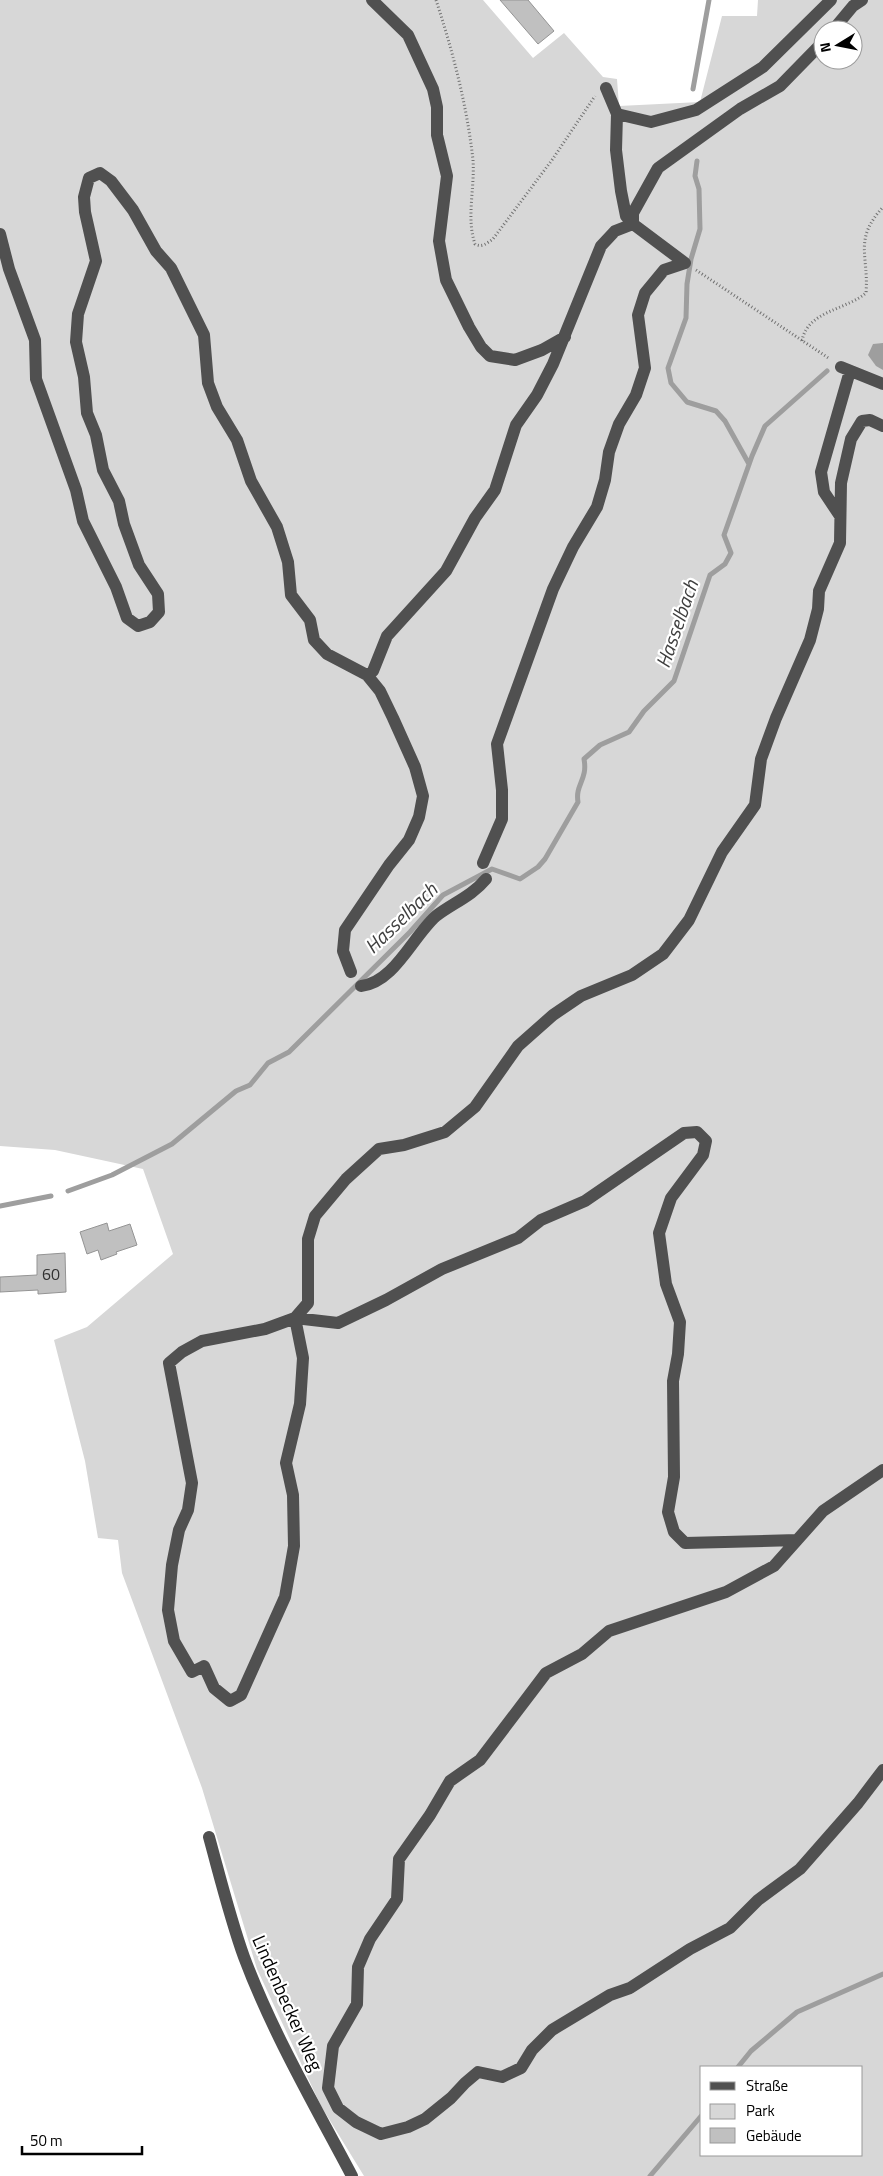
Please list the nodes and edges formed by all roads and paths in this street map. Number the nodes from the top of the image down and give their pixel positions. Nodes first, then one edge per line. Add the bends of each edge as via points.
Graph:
1 (372, 0) edge
2 (436, 0) edge
3 (831, 0) edge
4 (862, 0) edge
5 (841, 20) edge
6 (813, 52) edge
7 (606, 88) joint
8 (617, 114) junction
9 (883, 207) edge
10 (633, 224) junction
11 (0, 234) edge
12 (699, 272) dead end
13 (565, 337) junction
14 (802, 340) junction
15 (845, 369) junction
16 (883, 384) edge
17 (883, 426) edge
18 (840, 516) junction
19 (367, 675) junction
20 (483, 863) dead end
21 (486, 879) dead end
22 (351, 972) dead end
23 (362, 986) dead end
24 (295, 1318) junction
25 (883, 1470) edge
26 (797, 1540) junction
27 (883, 1770) edge
28 (209, 1837) dead end
29 (352, 2176) edge

1 - 13 street via 408,35 433,89 437,135 447,176 440,241 446,280 481,347 490,356 515,360
2 - 7 path via 460,80 467,118 473,162 471,231 475,244 484,245 493,239 552,160 593,97
3 - 8 street via 763,67 696,110 651,122
4 - 5 street
6 - 10 street via 780,86 740,108 658,168 633,213
7 - 8 street
8 - 10 street via 616,150 620,183 626,216
9 - 14 path via 864,236 866,293 856,301 821,315 804,330
10 - 13 street via 615,231 601,246
10 - 20 street via 685,262 664,270 645,293 638,315 645,368 636,396 619,424 609,452 597,507 572,547 553,589 497,744 502,819
11 - 19 street via 35,340 36,379 76,490 83,521 116,587 127,618 138,626 150,622 159,612 158,594 139,565 119,501 103,470 96,435 87,413 84,377 76,342 78,314 96,261 84,197 89,178 100,173 111,181 133,210 156,251 171,268 204,335 208,383 217,407 237,440 250,481 277,526 288,562 291,595 310,620 314,640 327,654
12 - 14 path
13 - 19 street via 538,394 516,425 494,490 446,571 386,636 373,671
14 - 15 path
15 - 16 street
15 - 18 street via 820,472 824,492
17 - 18 street via 870,420 862,421 851,439 841,483
18 - 24 street via 840,543 820,591 810,640 761,759 755,805 722,852 689,920 663,954 632,976 581,996 553,1015 518,1046 475,1107 445,1132 379,1150 346,1179 316,1216 308,1239 308,1303
19 - 22 street via 380,691 393,718 415,767 423,796 410,840 345,930 343,951
21 - 23 street via 478,889 436,917 382,979
24 - 24 street via 265,1328 202,1341 169,1363 192,1483 188,1510 172,1565 168,1610 174,1641 192,1672 204,1666 214,1688 230,1701 241,1695 285,1597 294,1546 293,1495 286,1463 300,1404 303,1358
24 - 26 street via 338,1323 442,1269 518,1238 542,1220 585,1201 684,1133 697,1132 706,1141 703,1154 671,1198 658,1233 666,1284 680,1322 673,1381 674,1476 668,1512 674,1532 686,1543
25 - 26 street via 823,1511
26 - 27 street via 774,1566 726,1592 609,1631 582,1654 546,1673 480,1760 450,1782 399,1859 397,1899 370,1939 358,1966 357,2004 333,2046 328,2088 338,2108 356,2122 381,2134 408,2128 425,2119 478,2072 502,2077 521,2068 532,2050 552,2030 610,1995 630,1988 690,1948 730,1928 758,1900 800,1869
28 - 29 street, Lindenbecker Weg via 245,1960 307,2092

